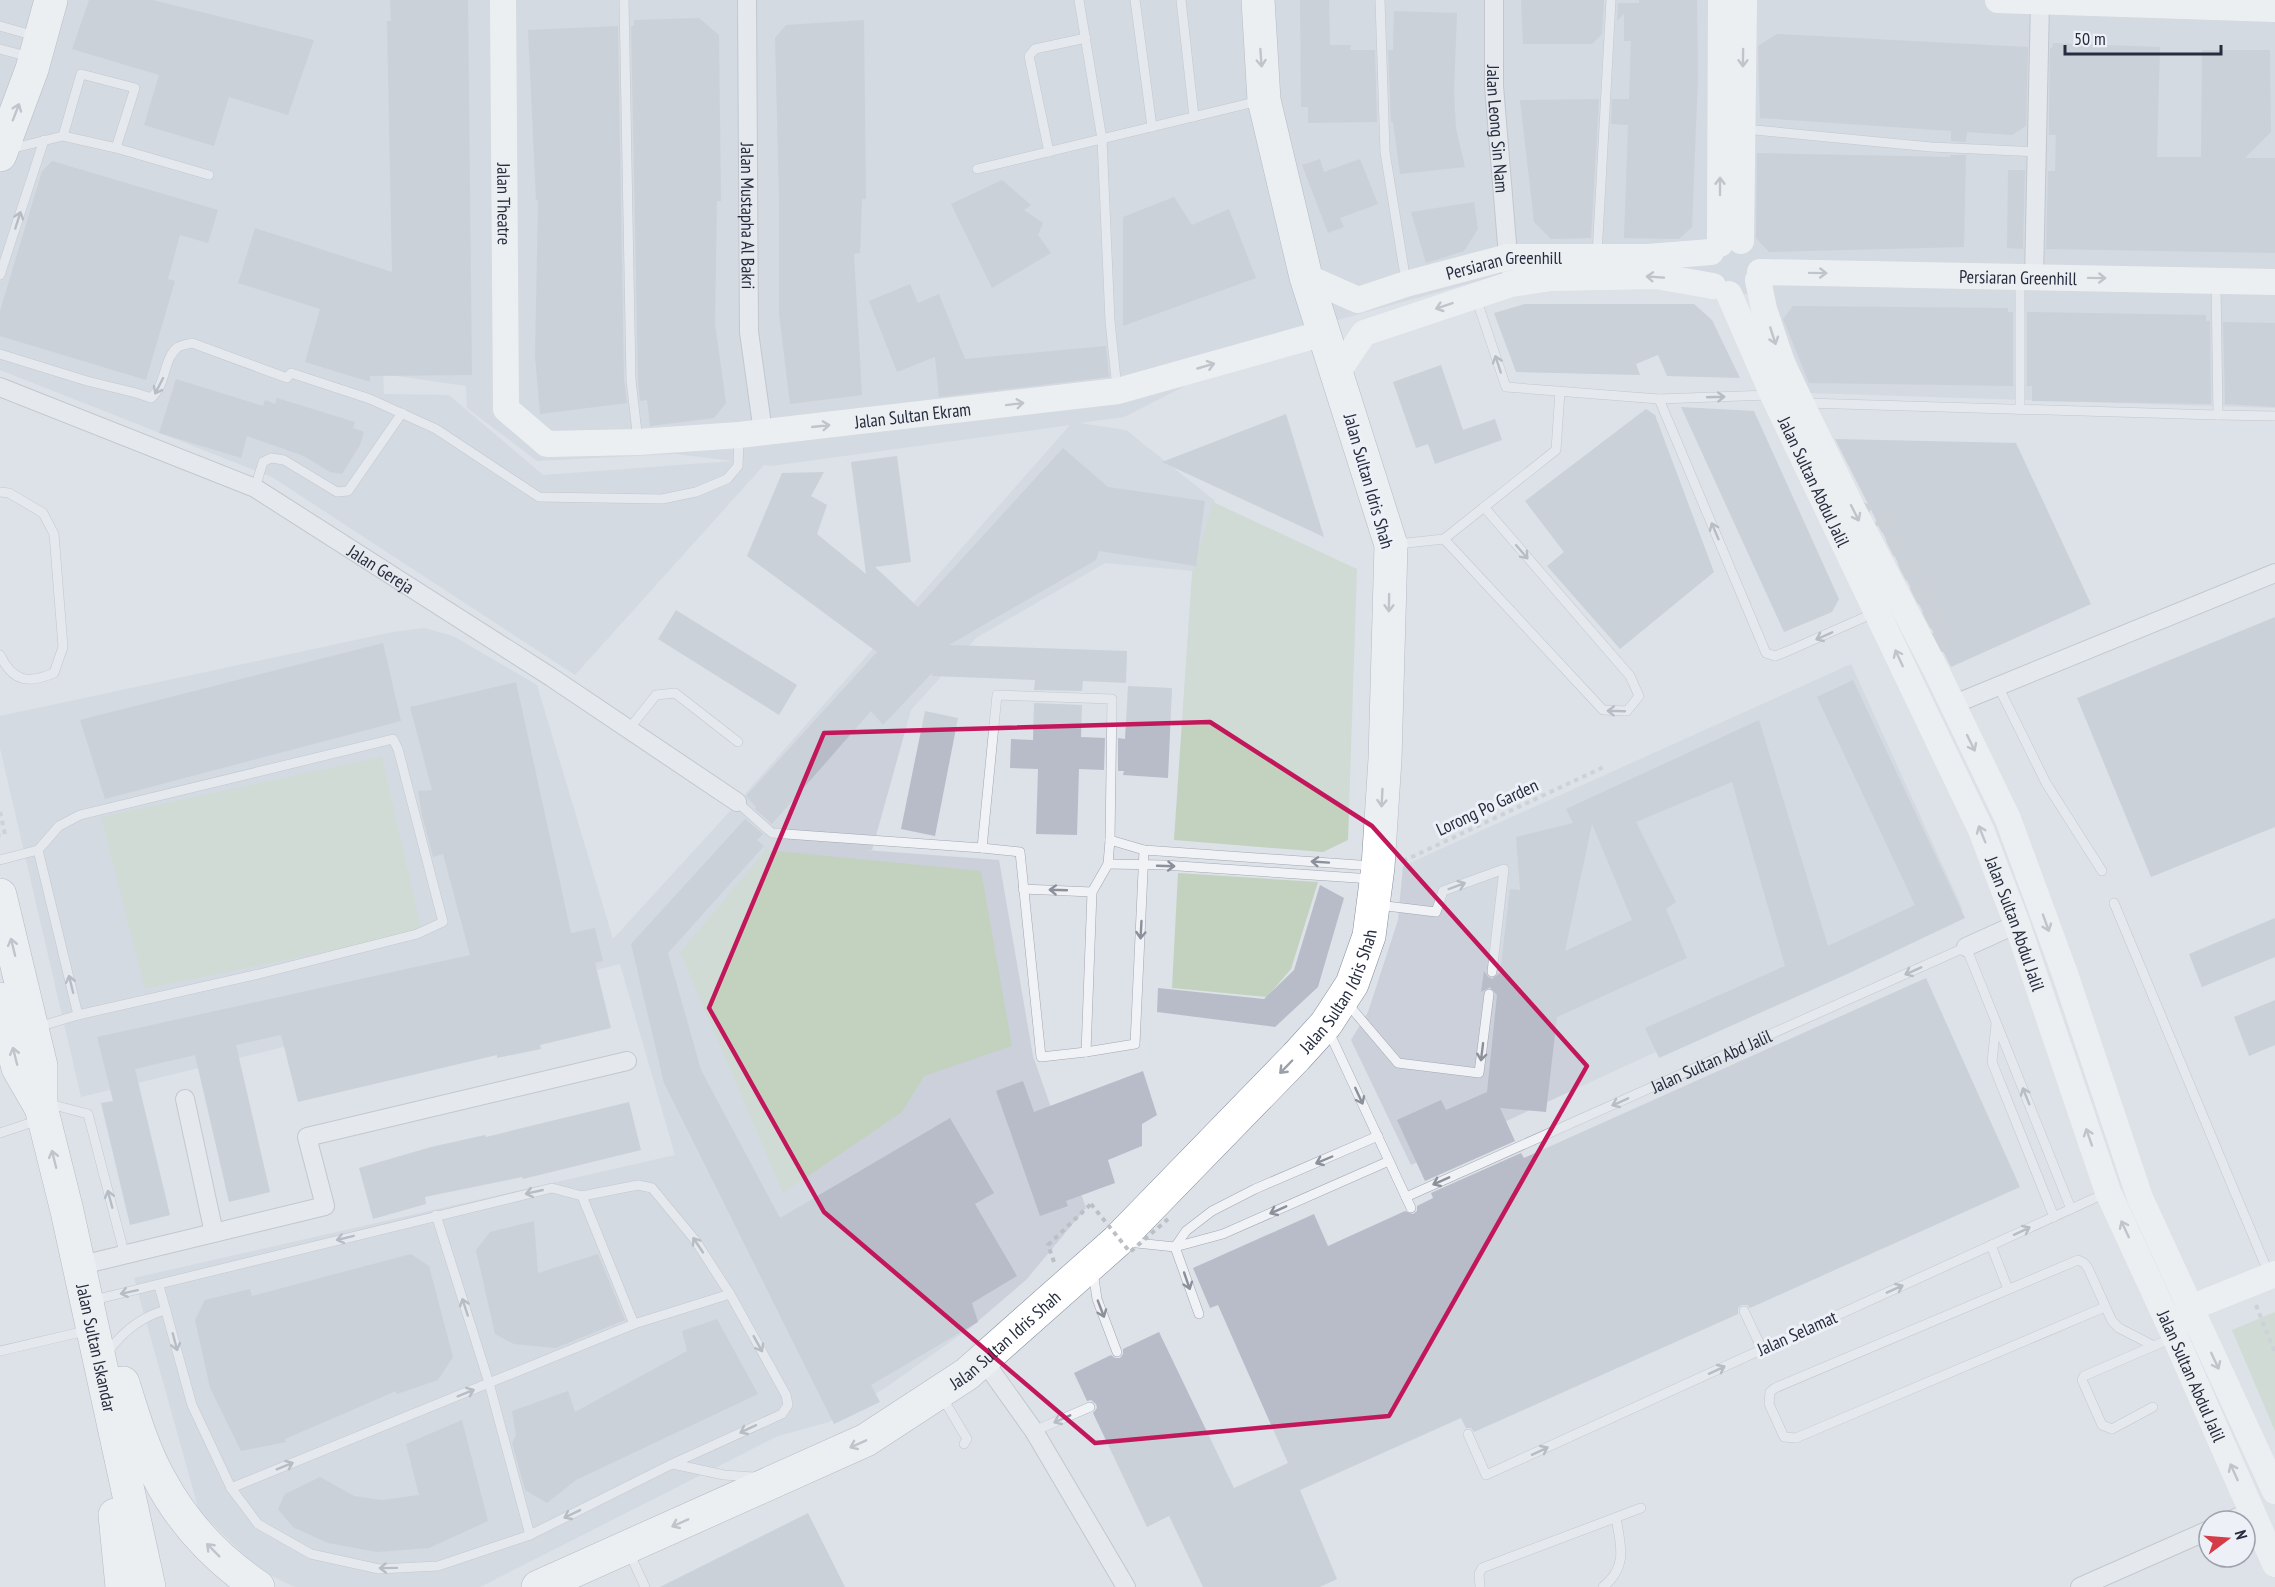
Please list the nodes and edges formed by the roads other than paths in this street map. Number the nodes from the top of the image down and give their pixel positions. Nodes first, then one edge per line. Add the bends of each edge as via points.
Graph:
1 (51, 0) edge
2 (503, 0) edge
3 (624, 0) edge
4 (747, 0) edge
5 (1079, 0) edge
6 (1135, 0) edge
7 (1181, 0) edge
8 (1258, 0) edge
9 (1380, 0) edge
10 (1494, 0) edge
11 (1611, 0) edge
12 (1721, 0) edge
13 (1744, 0) edge
14 (2019, 1) edge
15 (2275, 9) edge
16 (0, 26) edge
17 (1086, 38) junction
18 (38, 48) junction
19 (0, 49) edge
20 (1264, 100) junction
21 (1194, 117) junction
22 (1152, 127) junction
23 (1742, 129) junction
24 (63, 136) junction
25 (1102, 139) junction
26 (44, 140) junction
27 (1, 148) edge
28 (116, 148) junction
29 (1049, 152) junction
30 (2037, 152) junction
31 (977, 169) dead end
32 (209, 175) dead end
33 (1724, 246) junction
34 (1508, 257) junction
35 (1597, 257) junction
36 (0, 276) edge
37 (1759, 276) junction
38 (1306, 277) junction
39 (2027, 277) junction
40 (2216, 280) junction
41 (2275, 282) edge
42 (1406, 284) junction
43 (1511, 284) junction
44 (1721, 290) junction
45 (1475, 296) junction
46 (1324, 333) junction
47 (0, 354) edge
48 (1337, 373) junction
49 (0, 387) edge
50 (1118, 391) junction
51 (1560, 391) junction
52 (1773, 395) junction
53 (1659, 399) junction
54 (1801, 403) junction
55 (506, 410) joint
56 (2020, 410) junction
57 (402, 413) junction
58 (2218, 415) junction
59 (2275, 416) edge
60 (751, 433) junction
61 (638, 442) junction
62 (255, 488) junction
63 (0, 492) edge
64 (1484, 507) junction
65 (1444, 539) junction
66 (1391, 545) junction
67 (2275, 573) edge
68 (1878, 612) junction
69 (0, 655) edge
70 (1998, 686) junction
71 (1952, 705) junction
72 (629, 729) junction
73 (738, 742) dead end
74 (737, 802) joint
75 (1110, 840) junction
76 (982, 848) junction
77 (38, 850) junction
78 (1144, 850) junction
79 (0, 860) edge
80 (1108, 864) junction
81 (1145, 866) junction
82 (2102, 871) dead end
83 (1376, 884) junction
84 (1023, 889) junction
85 (1092, 891) junction
86 (0, 895) edge
87 (2114, 903) dead end
88 (2018, 924) junction
89 (1966, 947) junction
90 (1492, 972) dead end
91 (1489, 994) dead end
92 (0, 999) edge
93 (1334, 1011) junction
94 (78, 1015) junction
95 (1996, 1023) junction
96 (33, 1029) junction
97 (1086, 1052) junction
98 (627, 1060) dead end
99 (185, 1099) dead end
100 (42, 1109) junction
101 (0, 1133) edge
102 (1377, 1136) junction
103 (1389, 1161) junction
104 (2108, 1192) junction
105 (582, 1197) junction
106 (1406, 1197) junction
107 (1411, 1208) dead end
108 (2071, 1209) junction
109 (67, 1211) junction
110 (1159, 1214) junction
111 (436, 1215) junction
112 (2054, 1216) junction
113 (214, 1233) junction
114 (1118, 1241) junction
115 (1991, 1245) junction
116 (1175, 1247) junction
117 (126, 1256) junction
118 (90, 1263) junction
119 (1092, 1263) junction
120 (2142, 1266) junction
121 (2264, 1279) edge
122 (159, 1286) junction
123 (2008, 1289) junction
124 (730, 1294) junction
125 (98, 1299) junction
126 (2105, 1307) junction
127 (2190, 1308) junction
128 (166, 1310) junction
129 (1744, 1311) dead end
130 (1199, 1314) dead end
131 (634, 1324) junction
132 (81, 1332) junction
133 (2165, 1341) junction
134 (111, 1348) junction
135 (1762, 1349) junction
136 (0, 1351) edge
137 (1117, 1352) dead end
138 (984, 1361) junction
139 (489, 1383) junction
140 (940, 1393) junction
141 (2205, 1406) junction
142 (1090, 1407) dead end
143 (2153, 1407) dead end
144 (888, 1428) junction
145 (1034, 1431) junction
146 (1468, 1434) dead end
147 (964, 1444) dead end
148 (672, 1464) junction
149 (778, 1479) junction
150 (231, 1488) junction
151 (2275, 1491) edge
152 (1641, 1508) dead end
153 (2238, 1509) edge
154 (1616, 1518) junction
155 (530, 1534) junction
156 (2197, 1535) edge
157 (2257, 1539) edge
158 (627, 1547) junction
159 (2275, 1564) edge
160 (122, 1587) edge
161 (149, 1587) edge
162 (258, 1587) edge
163 (538, 1587) edge
164 (645, 1587) edge
165 (1126, 1587) edge
166 (1479, 1587) edge
167 (1603, 1587) edge
168 (2080, 1587) edge

1 - 18 highway
2 - 55 street, Jalan Theatre
3 - 61 lane via 631,380
4 - 60 street, Jalan Mustapha Al Bakri
5 - 17 lane
6 - 22 lane
7 - 21 lane
8 -> 20 highway, Jalan Sultan Idris Shah
9 - 42 lane via 1384,152
10 - 34 street, Jalan Leong Sin Nam via 1494,86
11 - 35 lane
33 -> 12 street
13 -> 23 street
14 - 15 street
14 - 30 street
16 - 18 lane
17 - 25 lane
17 - 29 lane via 1035,49 1029,56
18 - 19 lane
27 -> 18 highway
20 - 21 lane
20 - 38 highway, Jalan Sultan Idris Shah
21 - 22 lane
22 - 25 lane
23 - 30 lane via 1931,147
23 - 33 street
24 - 26 lane
24 - 28 lane
24 - 28 lane via 81,74 135,88
25 - 29 lane
25 - 50 lane via 1110,321
26 - 27 lane
36 -> 26 lane
28 - 32 lane
29 - 31 lane
30 - 39 street
33 - 35 street, Persiaran Greenhill via 1648,257
33 - 37 street via 1754,250 1760,264
33 - 44 street via 1707,260 1706,269
34 - 35 street, Persiaran Greenhill
34 - 42 street, Persiaran Greenhill
34 - 43 street, Jalan Leong Sin Nam
37 -> 39 street, Persiaran Greenhill
37 - 44 street via 1746,292
37 -> 54 street, Jalan Sultan Abdul Jalil via 1764,309 1782,363
38 - 42 street, Persiaran Greenhill via 1358,300
38 - 46 highway, Jalan Sultan Idris Shah
39 -> 40 street, Persiaran Greenhill
39 - 56 lane
40 - 41 street, Persiaran Greenhill
40 - 58 lane
44 -> 43 street, Persiaran Greenhill via 1656,276 1551,278
43 - 45 street, Persiaran Greenhill
44 - 52 street, Jalan Sultan Abdul Jalil
45 -> 48 street, Persiaran Greenhill via 1364,333
51 -> 45 lane via 1506,387
46 - 48 highway, Jalan Sultan Idris Shah
50 -> 46 street, Jalan Sultan Ekram
57 -> 47 lane via 370,399 291,373 287,378 192,343 178,347 169,359 159,391 151,399
48 - 66 highway, Jalan Sultan Idris Shah
49 - 62 street, Jalan Gereja
60 -> 50 street, Jalan Sultan Ekram
51 - 53 lane
51 - 64 lane via 1556,450
53 -> 52 lane
52 - 68 street, Jalan Sultan Abdul Jalil
68 -> 53 lane via 1775,656 1766,653
54 - 56 lane
54 -> 71 street, Jalan Sultan Abdul Jalil
55 - 61 street, Jalan Sultan Ekram via 547,444
56 - 58 lane
57 - 60 lane via 436,429 539,497 662,499 696,492 727,479 738,466
57 - 62 lane via 348,490 338,492 284,460 271,458 263,462
58 - 59 lane
60 - 61 street, Jalan Sultan Ekram
62 - 72 street, Jalan Gereja
63 - 69 lane via 9,493 43,513 54,534 63,647 54,673 39,679 16,678 6,669
64 - 65 lane
64 -> 65 lane via 1630,676 1639,696 1627,711 1603,710
65 - 66 lane
66 -> 83 highway, Jalan Sultan Idris Shah
67 - 70 street
88 -> 68 street, Jalan Sultan Abdul Jalil via 1981,831
70 - 71 street
70 - 82 lane via 2046,783
71 -> 127 street, Jalan Sultan Abdul Jalil via 2008,819 2140,1198
72 - 73 lane via 656,695 675,693
72 - 74 street, Jalan Gereja
74 - 76 lane via 772,833
75 - 76 lane via 1112,699 997,695
75 - 78 lane
75 - 80 lane
76 - 84 lane via 1020,852
77 - 79 lane
94 -> 77 lane
77 - 94 lane via 59,826 80,815 393,739 443,922 417,934
78 - 81 lane
83 -> 78 lane
80 - 81 lane
80 - 85 lane
81 -> 83 lane
81 -> 97 lane via 1136,1044
83 -> 90 lane via 1436,912 1443,891 1504,869
83 - 93 highway, Jalan Sultan Idris Shah via 1369,936 1352,984
85 -> 84 lane
84 - 97 lane via 1041,1057
85 - 97 lane
96 -> 86 highway, Jalan Sultan Iskandar
87 - 121 lane
88 - 89 street, Jalan Sultan Abd Jalil
104 -> 88 street, Jalan Sultan Abdul Jalil
89 - 95 lane
89 -> 106 lane, Jalan Sultan Abd Jalil
91 -> 93 lane via 1479,1073 1398,1063
100 -> 92 highway, Jalan Sultan Iskandar via 18,1068
93 -> 102 lane
93 -> 110 highway, Jalan Sultan Idris Shah
94 - 96 lane
108 -> 95 lane
95 - 112 lane via 1992,1062
96 - 100 highway, Jalan Sultan Iskandar via 41,1066
98 - 113 street via 307,1137 325,1206
99 - 113 street
100 - 101 lane
109 -> 100 highway, Jalan Sultan Iskandar
117 -> 100 lane via 88,1114
102 - 103 lane
102 -> 116 lane via 1212,1211 1186,1231
103 - 106 lane
103 -> 116 lane via 1223,1234
104 - 108 lane, Jalan Selamat
120 -> 104 street, Jalan Sultan Abdul Jalil
105 -> 111 lane via 552,1188
124 -> 105 lane via 695,1240 652,1188 638,1185
105 - 131 lane
106 - 107 lane
108 - 112 lane, Jalan Selamat
109 - 118 highway
109 - 132 highway via 69,1275
109 - 161 highway, Jalan Sultan Iskandar
110 - 114 highway, Jalan Sultan Idris Shah
110 - 144 highway via 1086,1240 959,1355 908,1390
111 -> 122 lane
139 -> 111 lane
115 -> 112 lane, Jalan Selamat
113 - 117 street
114 - 116 lane
114 - 119 highway, Jalan Sultan Idris Shah
115 - 123 lane
135 -> 115 lane, Jalan Selamat
116 -> 130 lane
117 - 118 street
118 - 125 highway
119 -> 137 lane via 1097,1299
119 - 138 highway, Jalan Sultan Idris Shah
120 - 127 street via 2169,1301
120 - 133 street, Jalan Sultan Abdul Jalil
121 - 127 street
122 -> 125 lane
122 - 128 lane
123 - 126 lane via 2078,1260 2088,1268
123 - 126 lane via 1775,1388 1768,1398 1780,1432 1784,1437 1796,1438
124 - 131 lane
124 -> 148 lane via 788,1405 782,1414
125 - 134 highway
126 - 133 lane via 2115,1325
127 - 141 street via 2180,1329 2204,1390
127 -> 151 street, Jalan Sultan Abdul Jalil
128 - 134 lane via 137,1323
128 -> 150 lane via 192,1405
129 - 135 lane
131 - 139 lane
132 - 136 lane
132 - 160 highway via 104,1439
133 - 141 street, Jalan Sultan Abdul Jalil
133 - 143 lane via 2084,1376 2083,1384 2106,1428 2112,1429
162 -> 134 highway via 207,1544 168,1494 143,1440
146 -> 135 lane, Jalan Selamat via 1486,1475
138 - 140 highway, Jalan Sultan Idris Shah
138 - 145 street
150 -> 139 lane
139 - 155 lane
140 - 144 highway, Jalan Sultan Idris Shah
140 - 147 lane via 967,1438
153 -> 141 street, Jalan Sultan Abdul Jalil
142 -> 145 lane
144 -> 149 highway, Jalan Sultan Idris Shah
145 - 165 street
148 - 149 lane via 724,1475
148 -> 155 lane
149 -> 158 highway, Jalan Sultan Idris Shah
155 -> 150 lane via 438,1566 379,1569 311,1554 258,1524
152 - 154 lane
154 - 166 lane via 1482,1568
154 - 167 lane via 1621,1566
156 - 168 street
157 - 159 street, Jalan Sultan Abdul Jalil
158 - 163 highway, Jalan Sultan Idris Shah
158 - 164 lane

